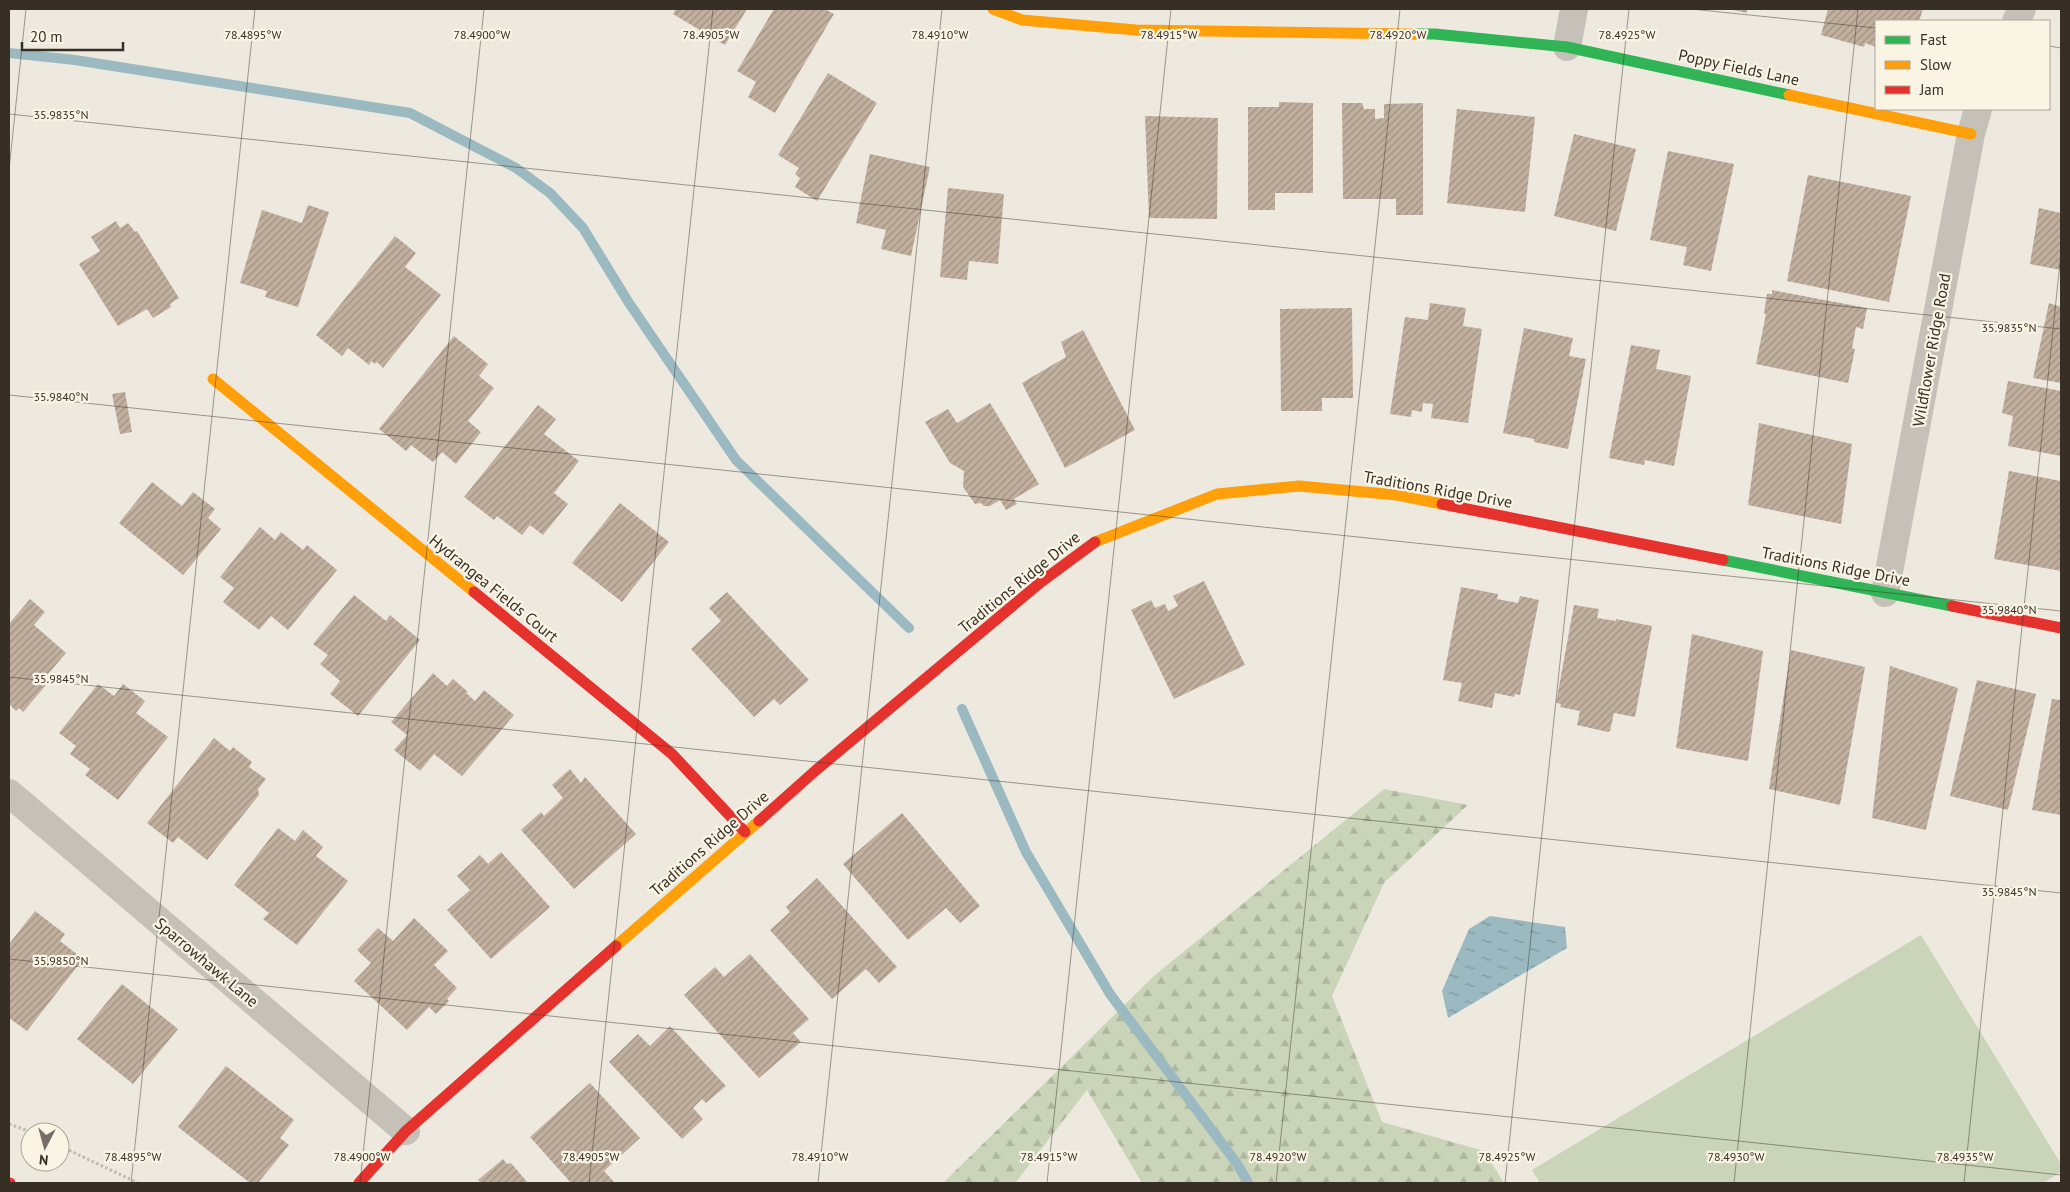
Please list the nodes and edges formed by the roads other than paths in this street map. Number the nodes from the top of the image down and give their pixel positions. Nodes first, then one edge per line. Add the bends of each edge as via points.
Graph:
1 (993, 9) edge
2 (1574, 9) edge
3 (1567, 47) junction
4 (1875, 103) edge
5 (1914, 110) edge
6 (1974, 121) edge
7 (213, 379) dead end
8 (1885, 593) junction
9 (2061, 628) edge
10 (9, 793) edge
11 (745, 832) junction
12 (406, 1131) junction
13 (359, 1183) edge

1 - 3 street, Poppy Fields Lane via 1022,20 1136,30 1435,34
2 - 3 street
3 - 4 street, Poppy Fields Lane
5 - 6 street, Poppy Fields Lane
6 - 8 street, Wildflower Ridge Road
7 - 11 street, Hydrangea Fields Court via 672,754
8 - 9 street, Traditions Ridge Drive
8 - 11 street, Traditions Ridge Drive via 1397,495 1299,486 1217,494 1098,540 1041,582
10 - 12 street, Sparrowhawk Lane
11 - 12 street, Traditions Ridge Drive
12 - 13 street, Traditions Ridge Drive

